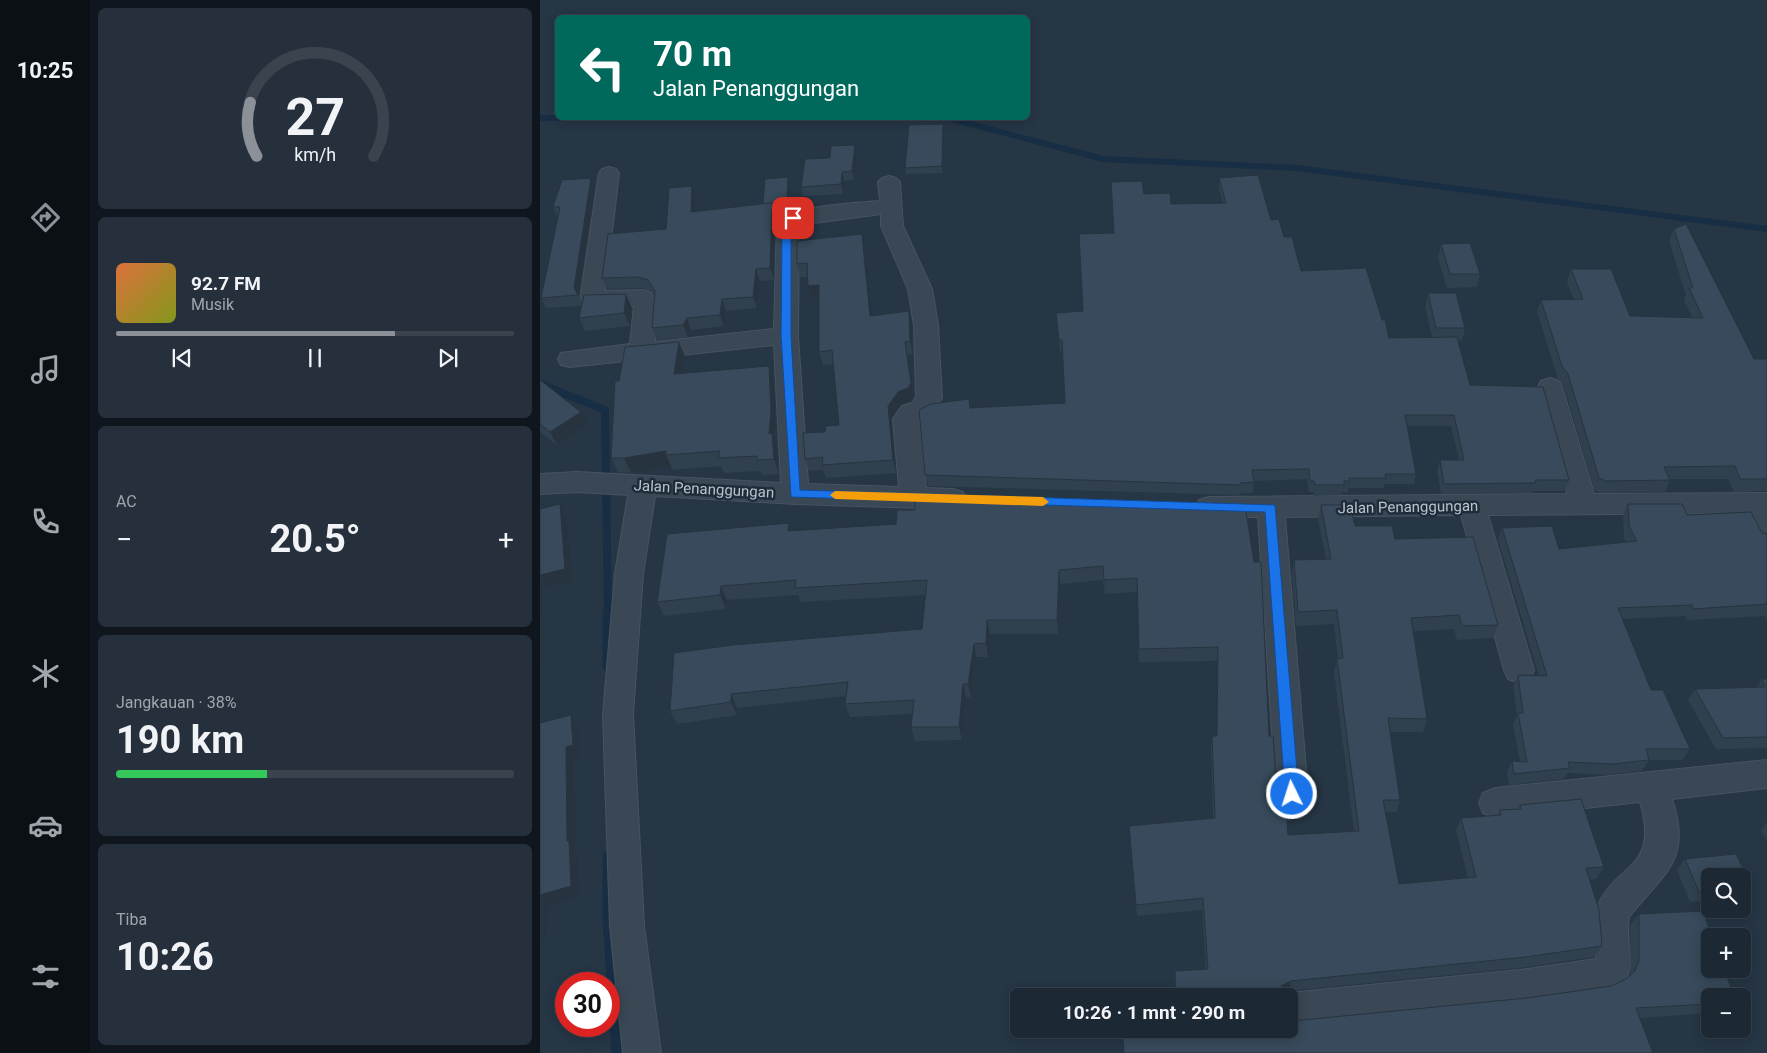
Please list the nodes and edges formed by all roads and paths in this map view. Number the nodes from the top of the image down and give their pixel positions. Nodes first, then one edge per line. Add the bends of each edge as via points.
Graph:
1 (609, 172) dead end
2 (889, 182) dead end
3 (891, 206) junction
4 (786, 336) junction
5 (642, 351) junction
6 (570, 359) dead end
7 (1550, 387) dead end
8 (540, 484) edge
9 (636, 485) junction
10 (795, 494) junction
11 (913, 497) junction
12 (982, 500) edge
13 (1758, 503) edge
14 (1584, 505) junction
15 (1188, 506) edge
16 (1472, 506) junction
17 (1271, 508) junction
18 (1767, 536) edge
19 (1519, 670) dead end
20 (1767, 774) edge
21 (1651, 786) junction
22 (1292, 794) dead end
23 (1495, 803) dead end
24 (1298, 1010) edge
25 (642, 1053) edge

1 - 5 street via 592,299 643,298 646,302
2 - 3 street
3 - 4 street via 797,217 788,222
3 - 11 street via 892,226 920,289 926,325 928,398 921,409 911,412 906,419
4 - 5 street
4 - 10 street
5 - 6 street
7 - 14 street
8 - 9 street, Jalan Penanggungan
9 - 10 street, Jalan Penanggungan
9 - 25 street via 618,714 627,926
10 - 11 street, Jalan Penanggungan
11 - 12 street, Jalan Penanggungan
13 - 14 street, Jalan Penanggungan
13 - 18 street
14 - 16 street, Jalan Penanggungan
15 - 17 street, Jalan Penanggungan
16 - 17 street, Jalan Penanggungan
16 - 19 street
17 - 22 street
20 - 21 street
21 - 23 street
21 - 24 street via 1663,820 1665,840 1661,853 1612,912 1608,931 1615,964 1603,977

